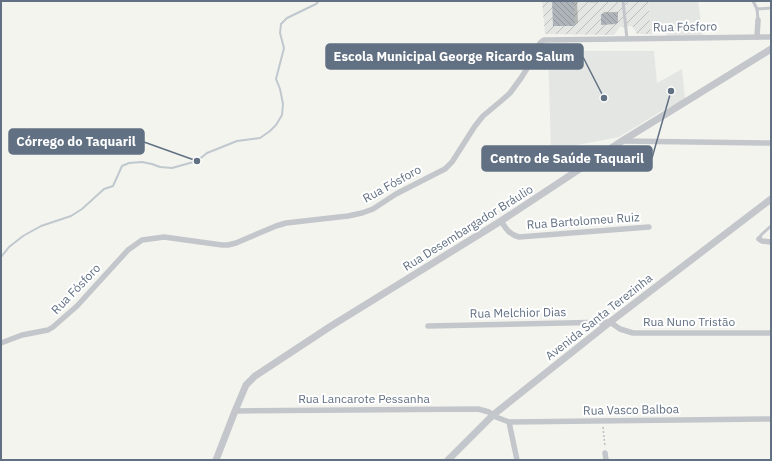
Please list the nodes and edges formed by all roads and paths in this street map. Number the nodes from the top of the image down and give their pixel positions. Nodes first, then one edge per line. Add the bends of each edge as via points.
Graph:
1 (590, 1) edge
2 (596, 1) edge
3 (623, 1) edge
4 (753, 1) edge
5 (771, 8) edge
6 (757, 9) junction
7 (758, 20) joint
8 (757, 37) junction
9 (771, 37) edge
10 (627, 39) junction
11 (771, 49) edge
12 (622, 141) junction
13 (771, 143) edge
14 (771, 199) edge
15 (501, 221) junction
16 (771, 226) edge
17 (649, 227) dead end
18 (759, 239) joint
19 (771, 242) edge
20 (610, 322) junction
21 (428, 326) dead end
22 (771, 333) edge
23 (1, 343) edge
24 (235, 411) junction
25 (493, 415) junction
26 (771, 419) edge
27 (602, 421) junction
28 (509, 422) junction
29 (605, 453) joint
30 (216, 460) edge
31 (448, 460) edge
32 (516, 460) edge
33 (606, 460) edge

1 - 2 lane
3 - 10 lane
4 - 6 lane
5 - 6 lane
6 - 7 lane
7 - 8 street
8 - 9 street, Rua Fósforo
8 - 10 street, Rua Fósforo
10 - 23 street, Rua Fósforo via 542,41 510,93 483,116 445,169 373,209 348,216 286,223 236,244 222,245 164,237 142,240 128,250 77,306 53,327
11 - 12 street, Rua Desembargador Bráulio
12 - 13 street
12 - 15 street, Rua Desembargador Bráulio
14 - 20 street, Avenida Santa Terezinha
15 - 17 street, Rua Bartolomeu Ruiz via 512,235 519,237
15 - 24 street, Rua Desembargador Bráulio via 265,368 246,385
16 - 18 lane
18 - 19 street
20 - 21 street, Rua Melchior Dias
20 - 22 street, Rua Nuno Tristão via 620,329 633,333
20 - 25 street, Avenida Santa Terezinha
24 - 25 street, Rua Lancarote Pessanha via 478,409
24 - 30 street, Rua Desembargador Bráulio
25 - 28 street, Rua Vasco Balboa
25 - 31 street, Avenida Santa Terezinha
26 - 27 street, Rua Vasco Balboa
27 - 28 street, Rua Vasco Balboa
27 - 29 path
28 - 32 street
29 - 33 street

